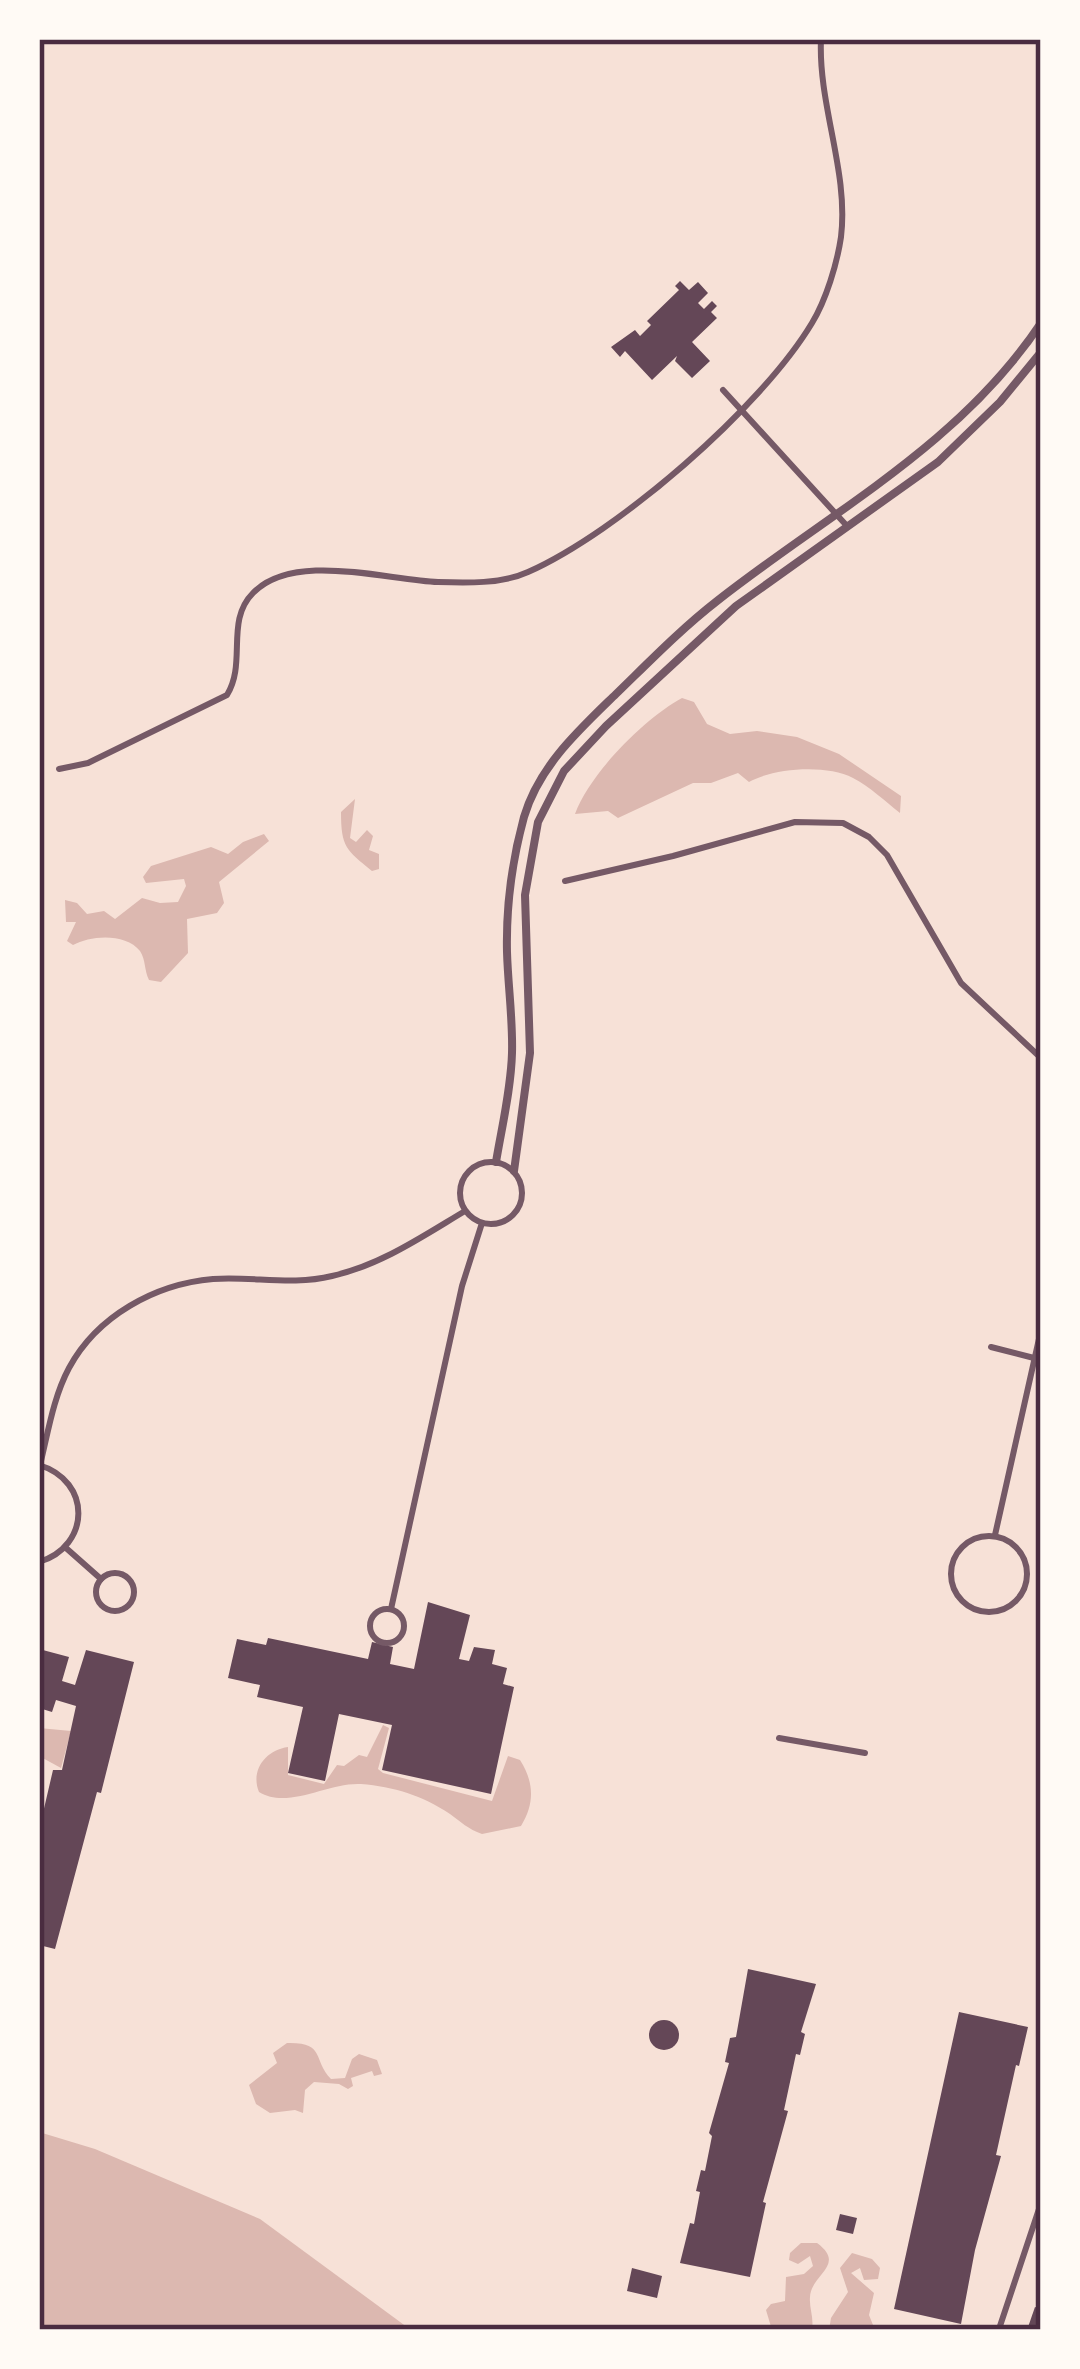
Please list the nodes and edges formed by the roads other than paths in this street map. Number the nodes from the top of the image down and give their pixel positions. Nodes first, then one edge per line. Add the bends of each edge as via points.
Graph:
1 (821, 39) edge
2 (1041, 323) edge
3 (1041, 352) edge
4 (723, 390) dead end
5 (740, 410) junction
6 (836, 514) junction
7 (847, 526) junction
8 (58, 769) dead end
9 (565, 881) dead end
10 (1041, 1058) edge
11 (496, 1162) junction
12 (514, 1171) junction
13 (464, 1211) junction
14 (482, 1223) junction
15 (1041, 1330) edge
16 (991, 1347) dead end
17 (1035, 1358) junction
18 (39, 1465) edge
19 (995, 1535) junction
20 (66, 1548) junction
21 (39, 1562) edge
22 (101, 1579) junction
23 (392, 1609) junction
24 (779, 1738) dead end
25 (866, 1753) dead end
26 (1041, 2203) edge
27 (999, 2329) edge

1 - 5 street via 841,236 814,320
2 - 6 street via 943,435
3 - 7 street via 938,462
4 - 5 street
5 - 6 street
5 - 8 street via 643,500 523,575 469,583 311,570 275,580 241,611 237,680 227,695 88,763
6 - 7 street
6 - 11 street via 690,624 600,709 537,784 512,874 512,1053
7 - 12 street via 703,634 584,748 552,791 525,895 530,1053
9 - 10 street via 794,822 843,823 887,855 961,983
11 - 12 street
11 - 13 street via 476,1165 461,1180
12 - 14 street via 518,1209 502,1222
13 - 14 street
13 - 18 street via 375,1262 332,1276 214,1279 133,1302 70,1367
14 - 23 street
15 - 17 street
16 - 17 street
17 - 19 street
18 - 20 street via 61,1475 79,1502
19 - 19 street via 967,1542 953,1558 955,1593 974,1610 1011,1605 1028,1575 1015,1545
20 - 21 street
20 - 22 street
22 - 22 street via 95,1593 105,1609 131,1602 126,1575
23 - 23 street via 370,1622 382,1642 403,1631
24 - 25 street
26 - 27 street

